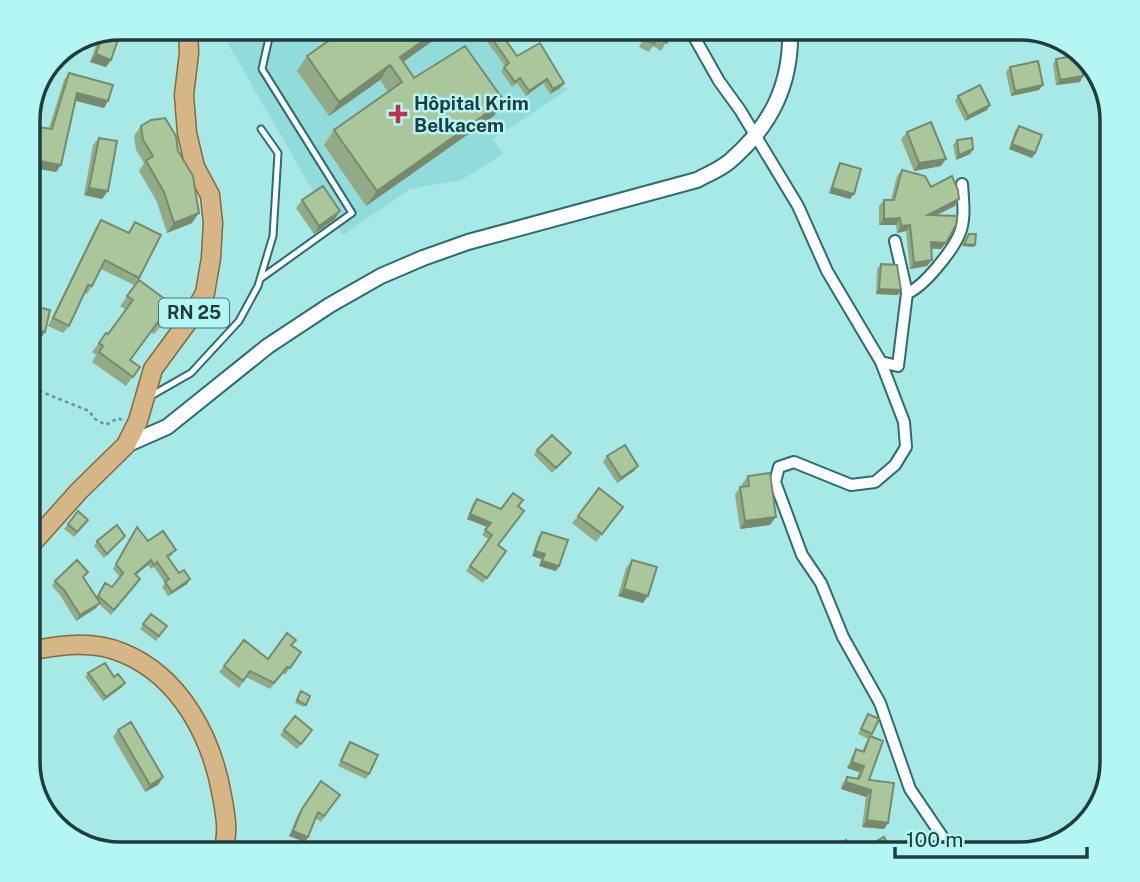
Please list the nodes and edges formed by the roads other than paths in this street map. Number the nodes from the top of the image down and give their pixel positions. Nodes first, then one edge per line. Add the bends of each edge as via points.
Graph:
1 (189, 40) edge
2 (269, 40) edge
3 (696, 40) edge
4 (791, 40) edge
5 (261, 129) dead end
6 (756, 134) junction
7 (962, 184) dead end
8 (895, 241) dead end
9 (260, 279) junction
10 (906, 293) junction
11 (881, 362) junction
12 (143, 401) junction
13 (126, 445) junction
14 (40, 535) edge
15 (40, 649) edge
16 (226, 842) edge
17 (946, 842) edge

1 - 12 main road, RN 25 via 184,96 187,132 195,167 210,195 211,258 205,293 153,369
2 - 9 lane via 262,69 352,213
3 - 6 street
4 - 6 street via 777,105
5 - 9 lane via 278,153 272,236
6 - 11 street via 798,206 827,271
6 - 13 street via 729,162 697,180 468,242 381,276 268,346 167,427
7 - 10 street via 960,233 929,275
8 - 10 street
9 - 12 lane via 239,321 191,373
10 - 11 street via 898,366
11 - 17 street via 904,422 906,447 895,465 874,482 851,485 794,462 779,467 775,482 802,555 821,583 843,637 880,703 910,789
12 - 13 main road, RN 25
13 - 14 main road, RN 25
15 - 16 main road via 94,645 122,653 165,680 189,708 207,741 218,771

